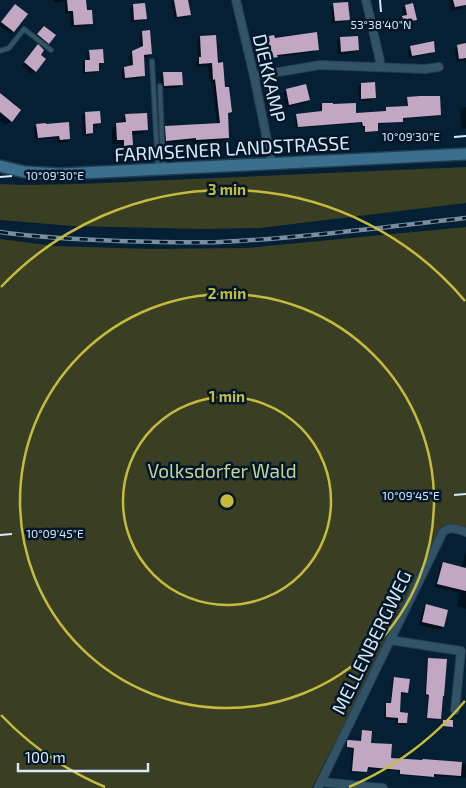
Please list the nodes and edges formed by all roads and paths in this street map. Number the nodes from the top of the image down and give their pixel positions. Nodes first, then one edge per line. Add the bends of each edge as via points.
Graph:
1 (236, 0) edge
2 (366, 0) edge
3 (51, 50) dead end
4 (0, 52) edge
5 (152, 61) dead end
6 (378, 67) junction
7 (439, 68) dead end
8 (254, 76) junction
9 (160, 86) dead end
10 (466, 154) edge
11 (272, 164) junction
12 (0, 166) edge
13 (160, 170) junction
14 (466, 532) edge
15 (390, 640) junction
16 (455, 710) dead end
17 (320, 785) edge
18 (383, 788) edge

1 - 8 street, DIEKKAMP
2 - 6 street via 380,61
3 - 4 lane via 24,29 9,48
5 - 13 lane
6 - 7 street
6 - 8 street via 320,66
8 - 11 street, DIEKKAMP
9 - 13 lane
10 - 11 main road, FARMSENER LANDSTRASSE
11 - 13 main road, FARMSENER LANDSTRASSE
12 - 13 main road, FARMSENER LANDSTRASSE via 42,174
14 - 15 street, MELLENBERGWEG via 447,528 443,532
15 - 16 street via 461,651
15 - 17 street, MELLENBERGWEG
17 - 18 street

